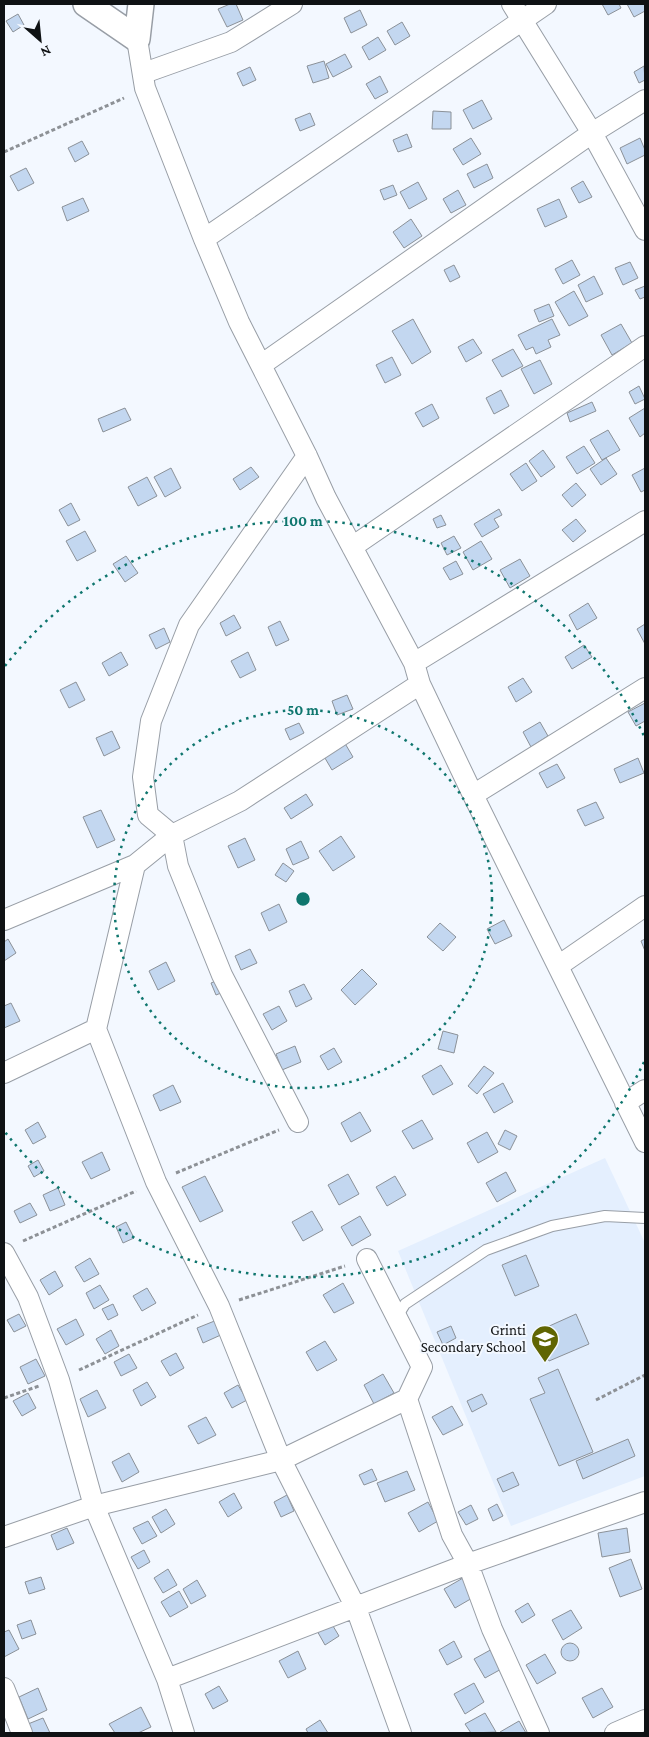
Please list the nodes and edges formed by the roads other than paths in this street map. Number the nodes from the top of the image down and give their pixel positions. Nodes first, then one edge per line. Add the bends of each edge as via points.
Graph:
1 (86, 4) edge
2 (140, 4) edge
3 (292, 4) edge
4 (546, 4) edge
5 (517, 12) edge
6 (137, 39) junction
7 (144, 81) junction
8 (645, 100) edge
9 (592, 133) junction
10 (645, 230) edge
11 (204, 238) junction
12 (645, 346) edge
13 (261, 365) junction
14 (307, 456) junction
15 (645, 521) edge
16 (352, 547) junction
17 (414, 663) junction
18 (420, 684) junction
19 (645, 688) edge
20 (473, 795) junction
21 (172, 835) junction
22 (135, 865) junction
23 (645, 906) edge
24 (4, 920) edge
25 (558, 966) junction
26 (96, 1029) junction
27 (4, 1073) edge
28 (645, 1090) edge
29 (626, 1103) junction
30 (298, 1122) dead end
31 (645, 1142) edge
32 (645, 1218) edge
33 (4, 1253) edge
34 (367, 1259) road end
35 (397, 1317) junction
36 (407, 1399) junction
37 (281, 1460) junction
38 (645, 1502) edge
39 (94, 1506) junction
40 (4, 1537) edge
41 (468, 1564) junction
42 (356, 1608) junction
43 (167, 1679) junction
44 (4, 1688) edge
45 (645, 1720) edge
46 (22, 1733) edge
47 (184, 1733) edge
48 (401, 1733) edge
49 (539, 1733) edge
50 (615, 1733) edge

1 - 6 street
2 - 6 street
3 - 7 street via 231,42
4 - 5 street
5 - 9 street
5 - 11 street
6 - 7 street
7 - 11 street
8 - 9 street
9 - 10 street
9 - 13 street
11 - 13 street
12 - 16 street
13 - 14 street
14 - 16 street
14 - 21 street via 190,625 151,721 143,778 148,815
15 - 17 street
16 - 17 street
17 - 18 street
18 - 20 street
18 - 21 street via 240,801
19 - 20 street
20 - 25 street
21 - 22 street
21 - 30 street via 178,866 222,975
22 - 24 street
22 - 26 street
23 - 25 street
25 - 29 street
26 - 27 street
26 - 37 street via 156,1182 219,1306
28 - 29 street
29 - 31 street
32 - 35 lane via 605,1216 552,1226 486,1250 405,1304
33 - 39 street via 28,1297 59,1380
34 - 35 street
35 - 36 street via 422,1367
36 - 37 street
36 - 41 street via 452,1535
37 - 39 street
37 - 42 street
38 - 41 street
39 - 40 street
39 - 43 street
41 - 42 street
41 - 49 street via 492,1629
42 - 43 street
42 - 48 street
43 - 47 street
44 - 46 street
45 - 50 street

